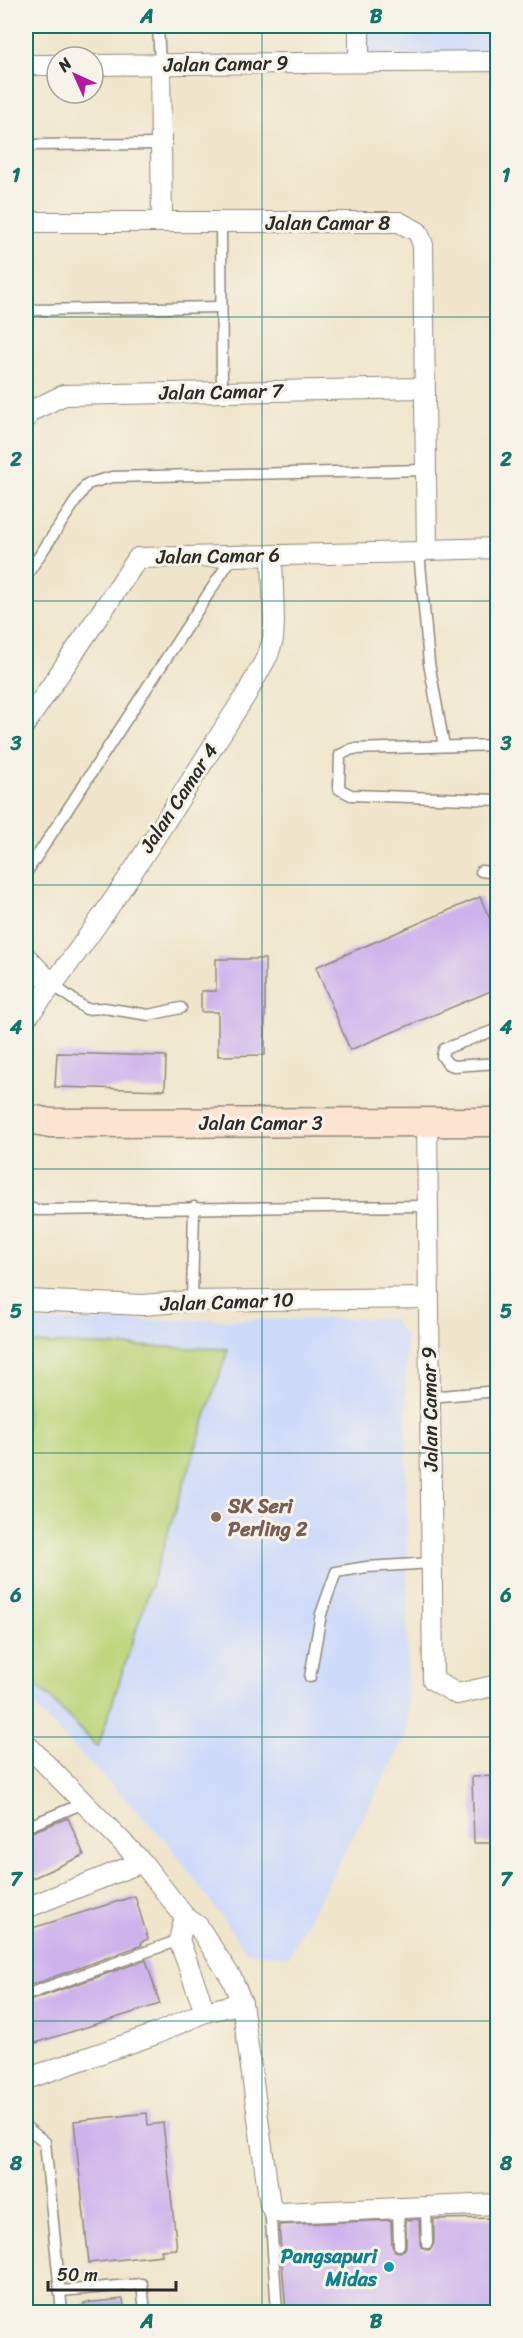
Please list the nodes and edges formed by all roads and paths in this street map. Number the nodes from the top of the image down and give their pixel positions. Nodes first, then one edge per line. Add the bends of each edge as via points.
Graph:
1 (158, 26) edge
2 (359, 26) edge
3 (498, 61) edge
4 (359, 62) junction
5 (160, 64) junction
6 (26, 65) edge
7 (45, 65) edge
8 (105, 65) edge
9 (161, 144) junction
10 (26, 145) edge
11 (26, 222) edge
12 (162, 222) junction
13 (221, 222) junction
14 (221, 307) junction
15 (26, 312) edge
16 (424, 388) junction
17 (222, 392) junction
18 (26, 418) edge
19 (425, 470) junction
20 (498, 548) edge
21 (423, 551) junction
22 (272, 555) junction
23 (233, 556) junction
24 (26, 576) edge
25 (26, 723) edge
26 (498, 745) edge
27 (444, 746) junction
28 (498, 800) edge
29 (481, 871) dead end
30 (26, 873) edge
31 (498, 873) edge
32 (26, 957) edge
33 (53, 985) junction
34 (181, 1008) dead end
35 (26, 1018) edge
36 (498, 1029) edge
37 (498, 1063) edge
38 (26, 1118) edge
39 (427, 1122) junction
40 (498, 1122) edge
41 (428, 1206) junction
42 (26, 1207) edge
43 (194, 1207) junction
44 (428, 1298) junction
45 (26, 1300) edge
46 (192, 1301) junction
47 (498, 1391) edge
48 (429, 1397) junction
49 (432, 1563) junction
50 (310, 1677) dead end
51 (498, 1685) edge
52 (26, 1744) edge
53 (84, 1803) junction
54 (26, 1827) edge
55 (142, 1862) junction
56 (26, 1908) edge
57 (185, 1917) junction
58 (179, 1940) junction
59 (26, 1995) edge
60 (242, 2003) junction
61 (205, 2012) junction
62 (26, 2079) edge
63 (26, 2127) edge
64 (498, 2204) edge
65 (270, 2205) junction
66 (426, 2207) junction
67 (398, 2208) junction
68 (427, 2243) dead end
69 (399, 2245) dead end
70 (60, 2291) junction
71 (63, 2313) edge
72 (144, 2313) edge
73 (277, 2313) edge

1 - 5 lane
2 - 4 street
3 - 4 street
4 - 5 street, Jalan Camar 9
5 - 8 street, Jalan Camar 9
5 - 9 street
6 - 7 street
9 - 10 lane
9 - 12 street
11 - 12 street, Jalan Camar 8
12 - 13 street, Jalan Camar 8
13 - 14 lane
13 - 16 street, Jalan Camar 8 via 399,222 418,232 423,245
14 - 15 lane
14 - 17 lane
16 - 17 street, Jalan Camar 7
16 - 19 street, Jalan Camar 8
17 - 18 street, Jalan Camar 7 via 64,395 29,412
19 - 21 street, Jalan Camar 8
19 - 24 lane via 112,477 87,484
20 - 21 street, Jalan Camar 6
21 - 22 street, Jalan Camar 6
21 - 27 lane via 429,663
22 - 23 street, Jalan Camar 6
22 - 33 street, Jalan Camar 4 via 274,622 268,655 112,902
23 - 25 street, Jalan Camar 6 via 138,558
23 - 30 lane
26 - 27 lane
27 - 28 lane via 352,749 340,755 339,789 351,795
29 - 31 lane
32 - 33 street
33 - 34 lane via 86,1008 149,1015
33 - 35 street, Jalan Camar 4
36 - 37 lane via 444,1049 442,1056 454,1066
38 - 39 street, Jalan Camar 3 via 50,1123
39 - 40 street, Jalan Camar 3
39 - 41 street, Jalan Camar 9
41 - 43 lane
41 - 44 street, Jalan Camar 9
42 - 43 lane
43 - 46 lane
44 - 46 street, Jalan Camar 10
44 - 48 street, Jalan Camar 9
45 - 46 street, Jalan Camar 10 via 143,1305
47 - 48 lane
48 - 49 street, Jalan Camar 9
49 - 50 lane via 336,1572 321,1614
49 - 51 street, Jalan Camar 9 via 433,1680 457,1694
52 - 53 street
53 - 54 lane
53 - 55 street
55 - 56 street
55 - 57 street
57 - 58 street
57 - 60 street via 198,1926 232,1979
58 - 59 lane
58 - 61 street
60 - 61 street
60 - 65 street
61 - 62 street via 153,2035
63 - 70 lane via 45,2142
64 - 66 street
65 - 67 street via 281,2213
65 - 73 lane
66 - 67 street
66 - 68 lane
67 - 69 lane
70 - 71 lane
70 - 72 lane via 142,2284

